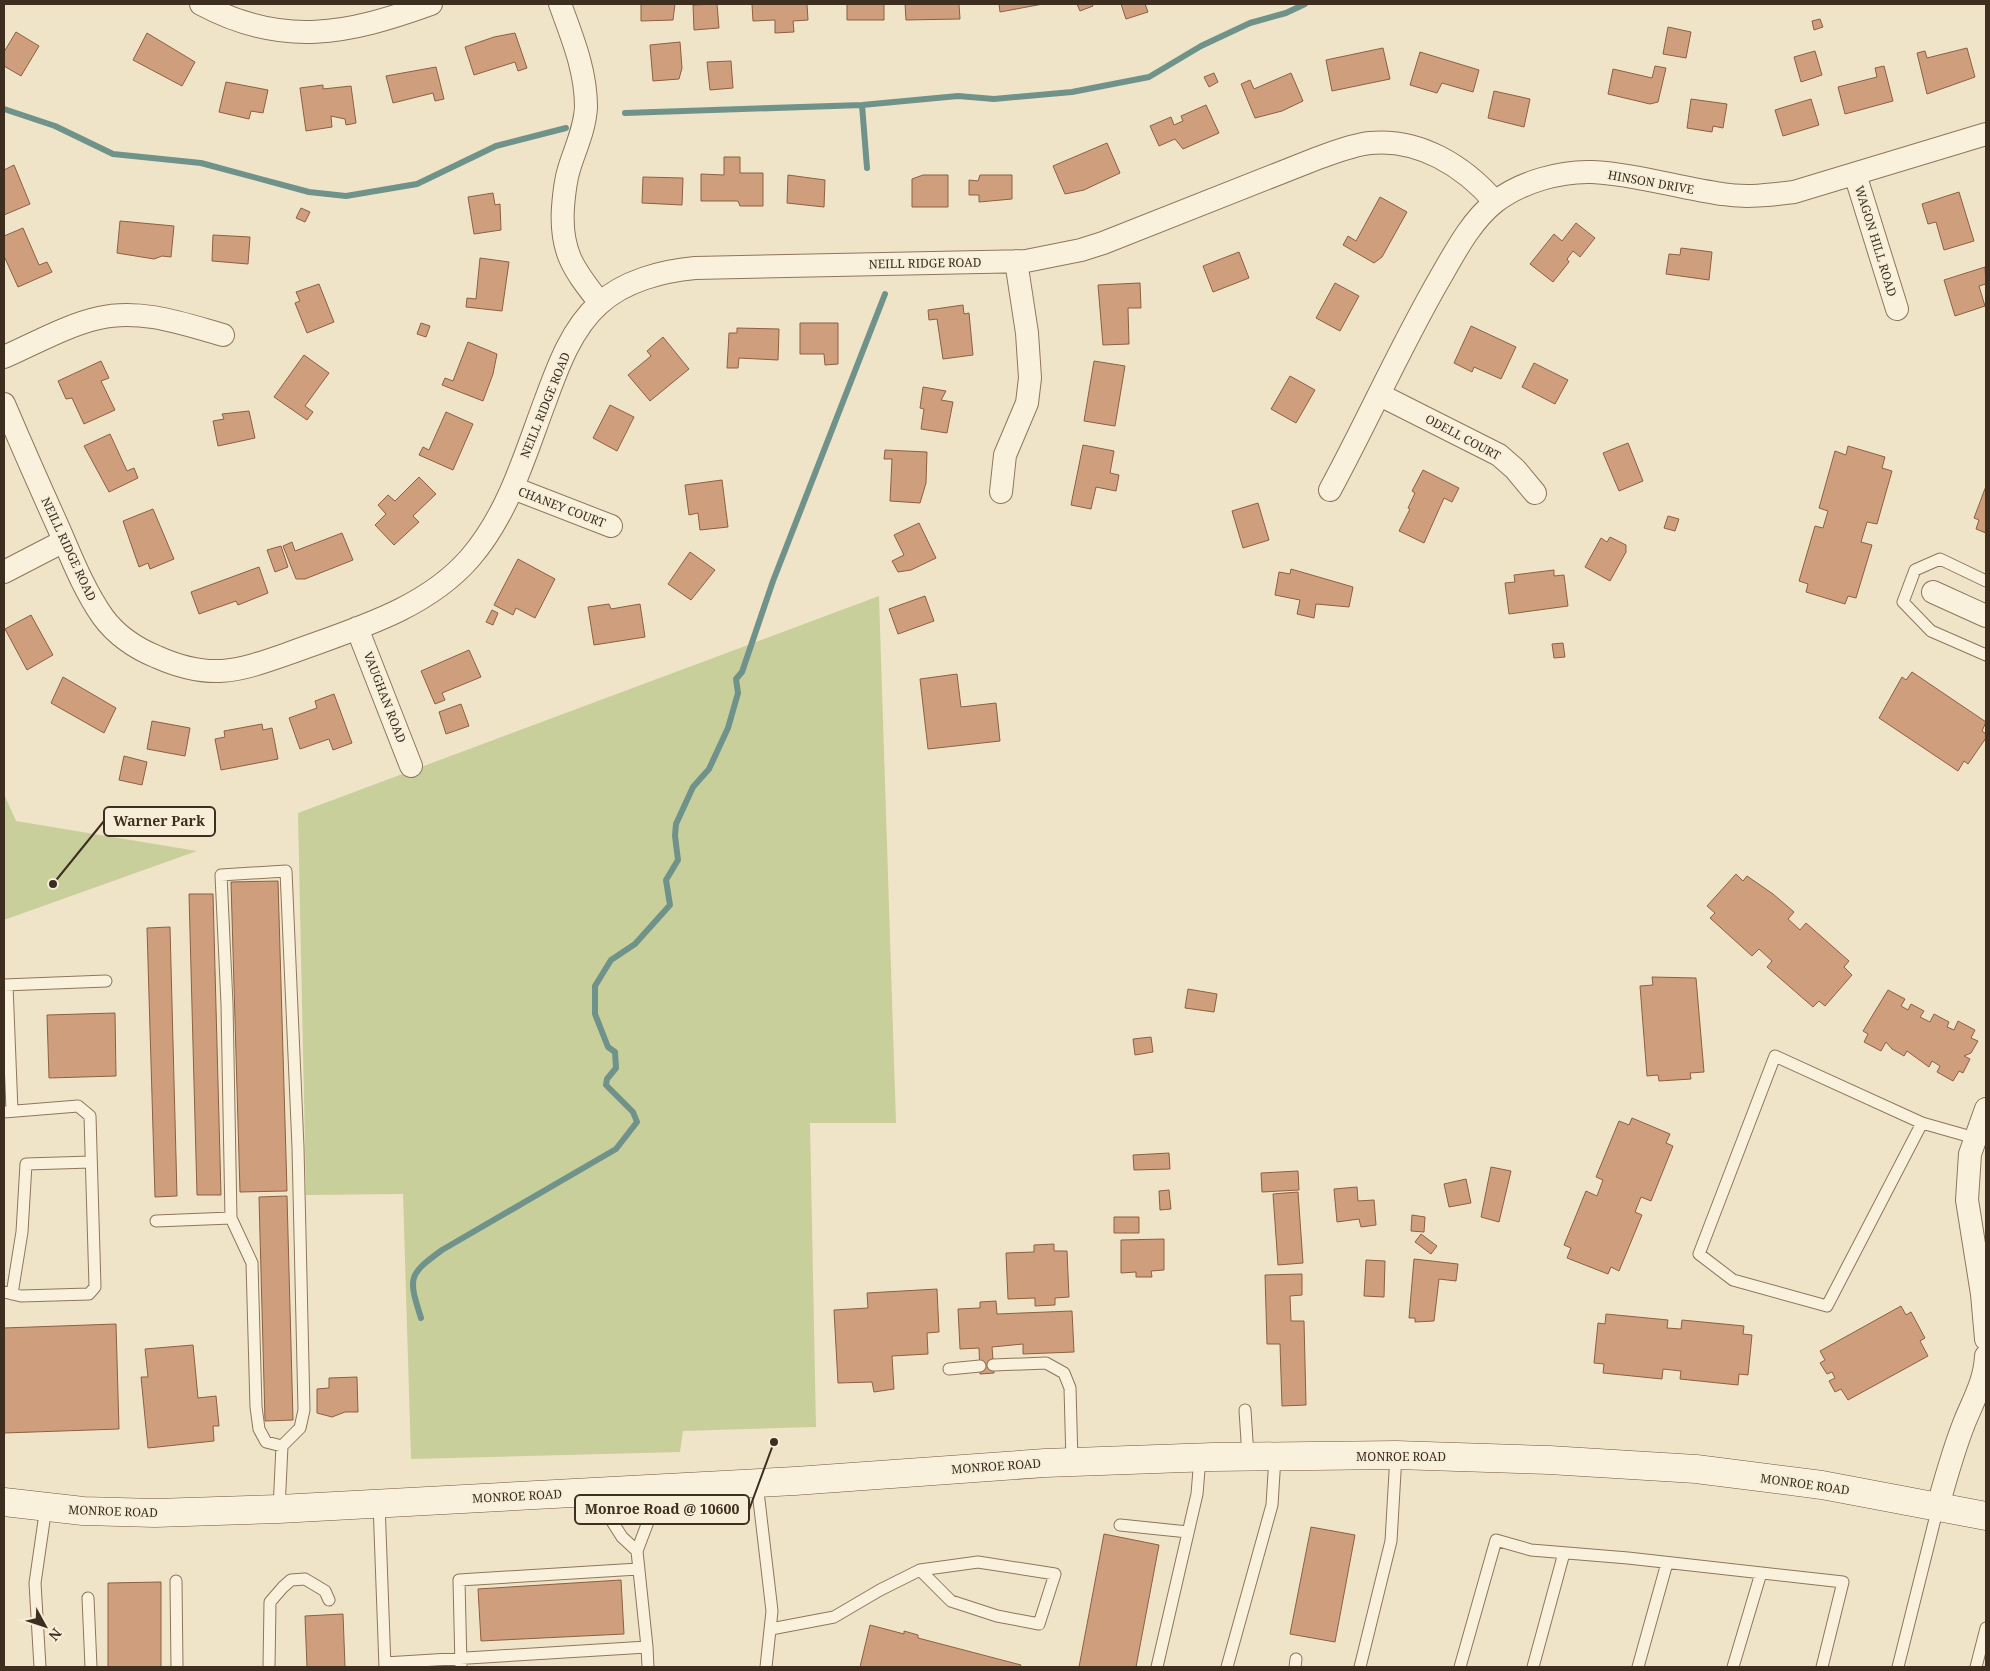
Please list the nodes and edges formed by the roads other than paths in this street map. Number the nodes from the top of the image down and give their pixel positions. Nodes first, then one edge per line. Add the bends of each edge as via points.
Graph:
1 (201, 4) edge
2 (431, 4) edge
3 (560, 4) edge
4 (1986, 134) edge
5 (1855, 174) junction
6 (1495, 202) junction
7 (1016, 262) junction
8 (600, 303) junction
9 (1897, 309) dead end
10 (223, 335) dead end
11 (4, 358) edge
12 (1380, 394) junction
13 (4, 404) edge
14 (513, 488) junction
15 (1330, 490) dead end
16 (1002, 492) dead end
17 (1535, 493) dead end
18 (611, 526) dead end
19 (64, 541) junction
20 (4, 572) edge
21 (1986, 581) edge
22 (1933, 592) dead end
23 (1986, 616) edge
24 (357, 628) junction
25 (1986, 655) edge
26 (411, 766) dead end
27 (106, 981) dead end
28 (5, 985) edge
29 (1986, 1109) edge
30 (8, 1112) edge
31 (1922, 1123) junction
32 (1975, 1138) junction
33 (91, 1162) junction
34 (231, 1218) junction
35 (156, 1220) dead end
36 (8, 1293) edge
37 (1984, 1294) edge
38 (1986, 1339) edge
39 (1986, 1356) edge
40 (993, 1365) dead end
41 (980, 1366) dead end
42 (949, 1368) dead end
43 (1245, 1410) dead end
44 (282, 1446) junction
45 (1275, 1456) junction
46 (1396, 1456) junction
47 (1248, 1457) junction
48 (1200, 1458) junction
49 (1072, 1462) junction
50 (757, 1483) junction
51 (662, 1488) junction
52 (593, 1492) junction
53 (4, 1502) edge
54 (379, 1503) junction
55 (1938, 1506) junction
56 (46, 1507) junction
57 (279, 1509) junction
58 (1986, 1516) edge
59 (1120, 1525) dead end
60 (1188, 1532) junction
61 (637, 1551) junction
62 (1564, 1553) junction
63 (1667, 1563) junction
64 (638, 1569) junction
65 (920, 1570) junction
66 (1760, 1573) junction
67 (176, 1581) dead end
68 (88, 1598) dead end
69 (329, 1600) dead end
70 (1986, 1628) edge
71 (771, 1629) junction
72 (647, 1646) junction
73 (460, 1663) edge
74 (385, 1665) edge
75 (40, 1667) edge
76 (91, 1667) edge
77 (177, 1667) edge
78 (269, 1667) edge
79 (648, 1667) edge
80 (766, 1667) edge
81 (1158, 1667) edge
82 (1227, 1667) edge
83 (1360, 1667) edge
84 (1460, 1667) edge
85 (1533, 1667) edge
86 (1638, 1667) edge
87 (1733, 1667) edge
88 (1822, 1667) edge
89 (1898, 1667) edge
90 (1976, 1667) edge

1 - 2 street via 261,28 301,32 366,26
3 - 8 street via 581,65 586,108 565,186 563,240 576,274
4 - 5 street, HINSON DRIVE
5 - 6 street, HINSON DRIVE via 1794,192 1744,196 1618,174 1571,173 1552,176 1513,191
5 - 9 street, WAGON HILL ROAD
6 - 7 street, NEILL RIDGE ROAD via 1469,175 1429,152 1390,143 1371,143 1318,158 1103,243
6 - 12 street, HINSON DRIVE via 1453,256 1416,320
7 - 8 street, NEILL RIDGE ROAD via 672,270 628,286
7 - 16 street via 1030,378 1027,403 1005,455
8 - 14 street, NEILL RIDGE ROAD via 585,320 556,372
10 - 11 street via 169,320 113,315 86,322
12 - 15 street, HINSON DRIVE
12 - 17 street, ODELL COURT via 1499,455
13 - 19 street, NEILL RIDGE ROAD
14 - 18 street, CHANEY COURT
14 - 24 street, NEILL RIDGE ROAD via 488,535 453,576 413,603
19 - 20 street
19 - 24 street, NEILL RIDGE ROAD via 106,620 128,643 180,667 198,671 237,670
21 - 25 lane via 1940,559 1915,570 1903,602 1932,631
22 - 23 street
24 - 26 street, VAUGHAN ROAD
27 - 28 lane
28 - 30 lane
29 - 32 street
30 - 33 lane via 78,1106 90,1116
31 - 31 lane via 1775,1056 1699,1254 1733,1280 1827,1306
31 - 32 lane
32 - 37 street via 1970,1154 1967,1200
33 - 36 lane via 26,1164 22,1232
33 - 36 lane via 95,1287 88,1294 21,1296
34 - 35 lane
34 - 44 lane via 252,1264 259,1429 266,1442
34 - 44 lane via 221,875 286,870 298,1147 304,1410 300,1428
37 - 38 street
39 - 55 street via 1978,1394 1950,1462
40 - 49 lane via 1046,1363 1064,1373 1070,1388
41 - 42 lane
43 - 47 lane
44 - 57 lane
45 - 46 main road, MONROE ROAD
45 - 47 main road, MONROE ROAD
45 - 82 lane via 1272,1504
46 - 55 main road, MONROE ROAD via 1549,1460 1696,1469 1822,1485
46 - 83 lane via 1391,1541
47 - 48 main road, MONROE ROAD
48 - 49 main road, MONROE ROAD
48 - 60 lane via 1197,1494
49 - 50 main road, MONROE ROAD
50 - 51 main road, MONROE ROAD
50 - 71 lane via 772,1611
51 - 52 main road, MONROE ROAD
51 - 61 lane via 654,1501
52 - 54 main road, MONROE ROAD
52 - 61 lane via 622,1537
53 - 56 main road, MONROE ROAD
54 - 57 main road, MONROE ROAD
54 - 74 lane
55 - 58 main road, MONROE ROAD
55 - 89 lane
56 - 57 main road, MONROE ROAD via 155,1513
56 - 75 lane via 35,1583
59 - 60 lane
60 - 81 lane
61 - 64 lane
62 - 63 lane
62 - 84 lane via 1532,1550 1496,1540
62 - 85 lane
63 - 66 lane
63 - 86 lane
64 - 72 lane
64 - 73 lane via 459,1580
65 - 65 lane via 978,1562 1055,1574 1039,1624 997,1616 951,1601
65 - 71 lane via 834,1618
66 - 87 lane
66 - 88 lane via 1843,1582
67 - 77 lane
68 - 76 lane
69 - 78 lane via 325,1591 306,1579 291,1580 282,1587 270,1602
70 - 90 lane
71 - 80 lane
72 - 73 lane
72 - 79 lane
73 - 74 lane

